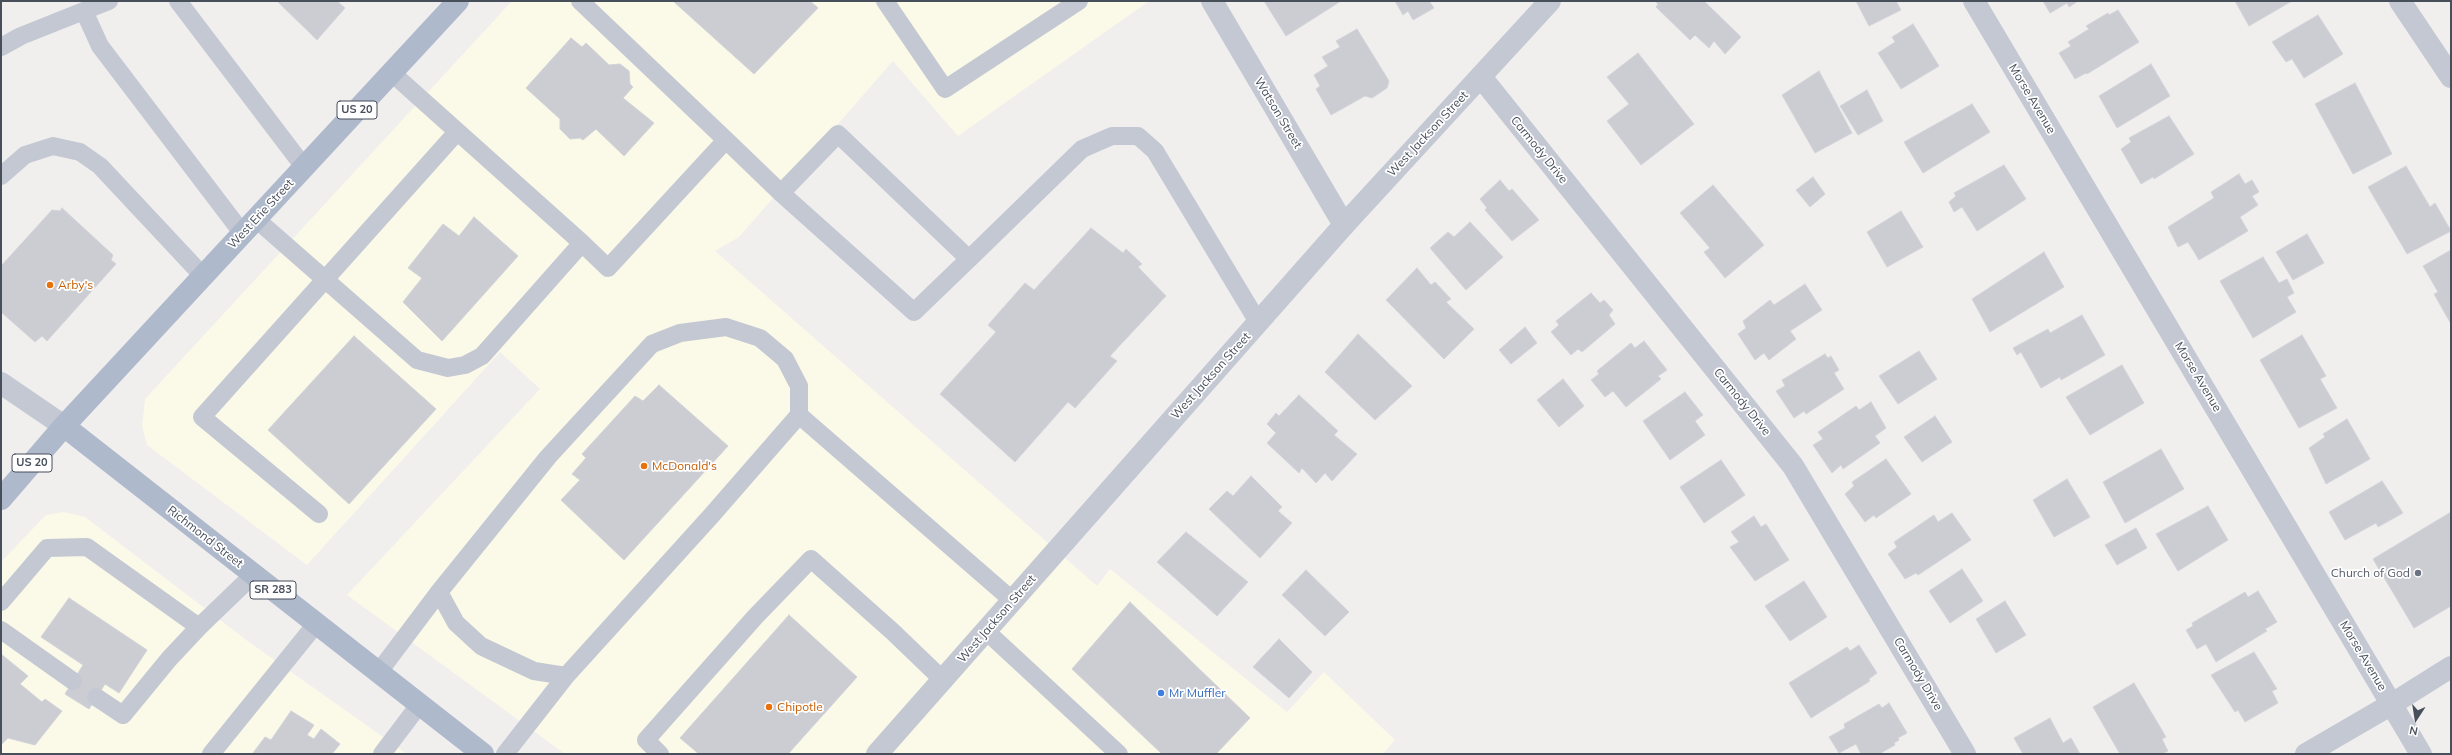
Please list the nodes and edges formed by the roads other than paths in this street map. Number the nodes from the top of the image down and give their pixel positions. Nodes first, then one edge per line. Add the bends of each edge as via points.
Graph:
1 (109, 1) edge
2 (178, 1) edge
3 (458, 1) edge
4 (580, 1) edge
5 (885, 1) edge
6 (1079, 1) edge
7 (1212, 1) edge
8 (1550, 1) edge
9 (1974, 1) edge
10 (2400, 1) edge
11 (84, 11) junction
12 (1, 47) edge
13 (392, 73) junction
14 (1481, 77) junction
15 (2451, 77) edge
16 (458, 132) junction
17 (726, 140) junction
18 (304, 167) junction
19 (1, 176) edge
20 (781, 194) junction
21 (1344, 225) junction
22 (250, 226) junction
23 (582, 243) junction
24 (969, 259) junction
25 (203, 276) junction
26 (324, 278) junction
27 (1258, 322) junction
28 (1, 383) edge
29 (798, 416) junction
30 (64, 426) junction
31 (1, 499) edge
32 (319, 514) dead end
33 (253, 575) junction
34 (439, 592) junction
35 (1012, 600) junction
36 (1, 602) edge
37 (316, 624) junction
38 (198, 627) junction
39 (1, 630) edge
40 (986, 631) junction
41 (2451, 667) edge
42 (378, 673) junction
43 (566, 676) junction
44 (944, 680) junction
45 (73, 681) dead end
46 (96, 697) dead end
47 (2392, 704) junction
48 (420, 705) junction
49 (211, 754) edge
50 (382, 754) edge
51 (483, 754) edge
52 (506, 754) edge
53 (660, 754) edge
54 (877, 754) edge
55 (1119, 754) edge
56 (1965, 754) edge
57 (2306, 754) edge
58 (2421, 754) edge

1 - 11 lane
2 - 18 lane
3 - 13 main road, West Erie Street / US 20
4 - 17 lane
5 - 6 lane via 945,89
7 - 21 street, Watson Street
8 - 14 street, West Jackson Street
9 - 47 street, Morse Avenue
10 - 15 street
11 - 12 lane via 21,36
11 - 22 lane via 100,46
13 - 16 lane
13 - 18 main road, West Erie Street / US 20
14 - 21 street, West Jackson Street
14 - 56 street, Carmody Drive via 1793,466
16 - 23 lane
16 - 26 lane
17 - 20 lane
17 - 23 lane via 608,268
18 - 22 main road, West Erie Street / US 20
19 - 25 lane via 25,155 53,146 80,152 100,166
20 - 24 lane via 914,312
20 - 24 lane via 838,134
21 - 27 street, West Jackson Street
22 - 25 main road, West Erie Street / US 20
22 - 26 lane
23 - 26 lane via 482,356 465,365 448,368 417,360
24 - 27 lane via 1082,149 1112,136 1138,136 1156,151
25 - 30 main road, West Erie Street / US 20
26 - 32 lane via 202,417
27 - 35 street, West Jackson Street
28 - 30 street, Richmond Street
29 - 34 lane via 799,386 785,359 760,338 726,327 680,333 652,344 548,457
29 - 35 lane
29 - 43 lane
30 - 31 main road, US 20
30 - 33 main road, Richmond Street / SR 283
33 - 37 main road, Richmond Street / SR 283
33 - 38 lane
34 - 42 lane
34 - 43 lane via 456,623 481,646 534,671
35 - 40 street, West Jackson Street
36 - 38 lane via 47,548 87,547
37 - 42 main road, Richmond Street / SR 283
37 - 49 lane
38 - 46 lane via 123,715
39 - 45 lane
40 - 44 street, West Jackson Street
40 - 55 lane
41 - 47 street
42 - 48 main road, Richmond Street / SR 283
43 - 52 lane
44 - 53 lane via 811,559 755,617 646,740
44 - 54 street, West Jackson Street
47 - 57 street
47 - 58 street, Morse Avenue
48 - 50 lane
48 - 51 main road, Richmond Street / SR 283

